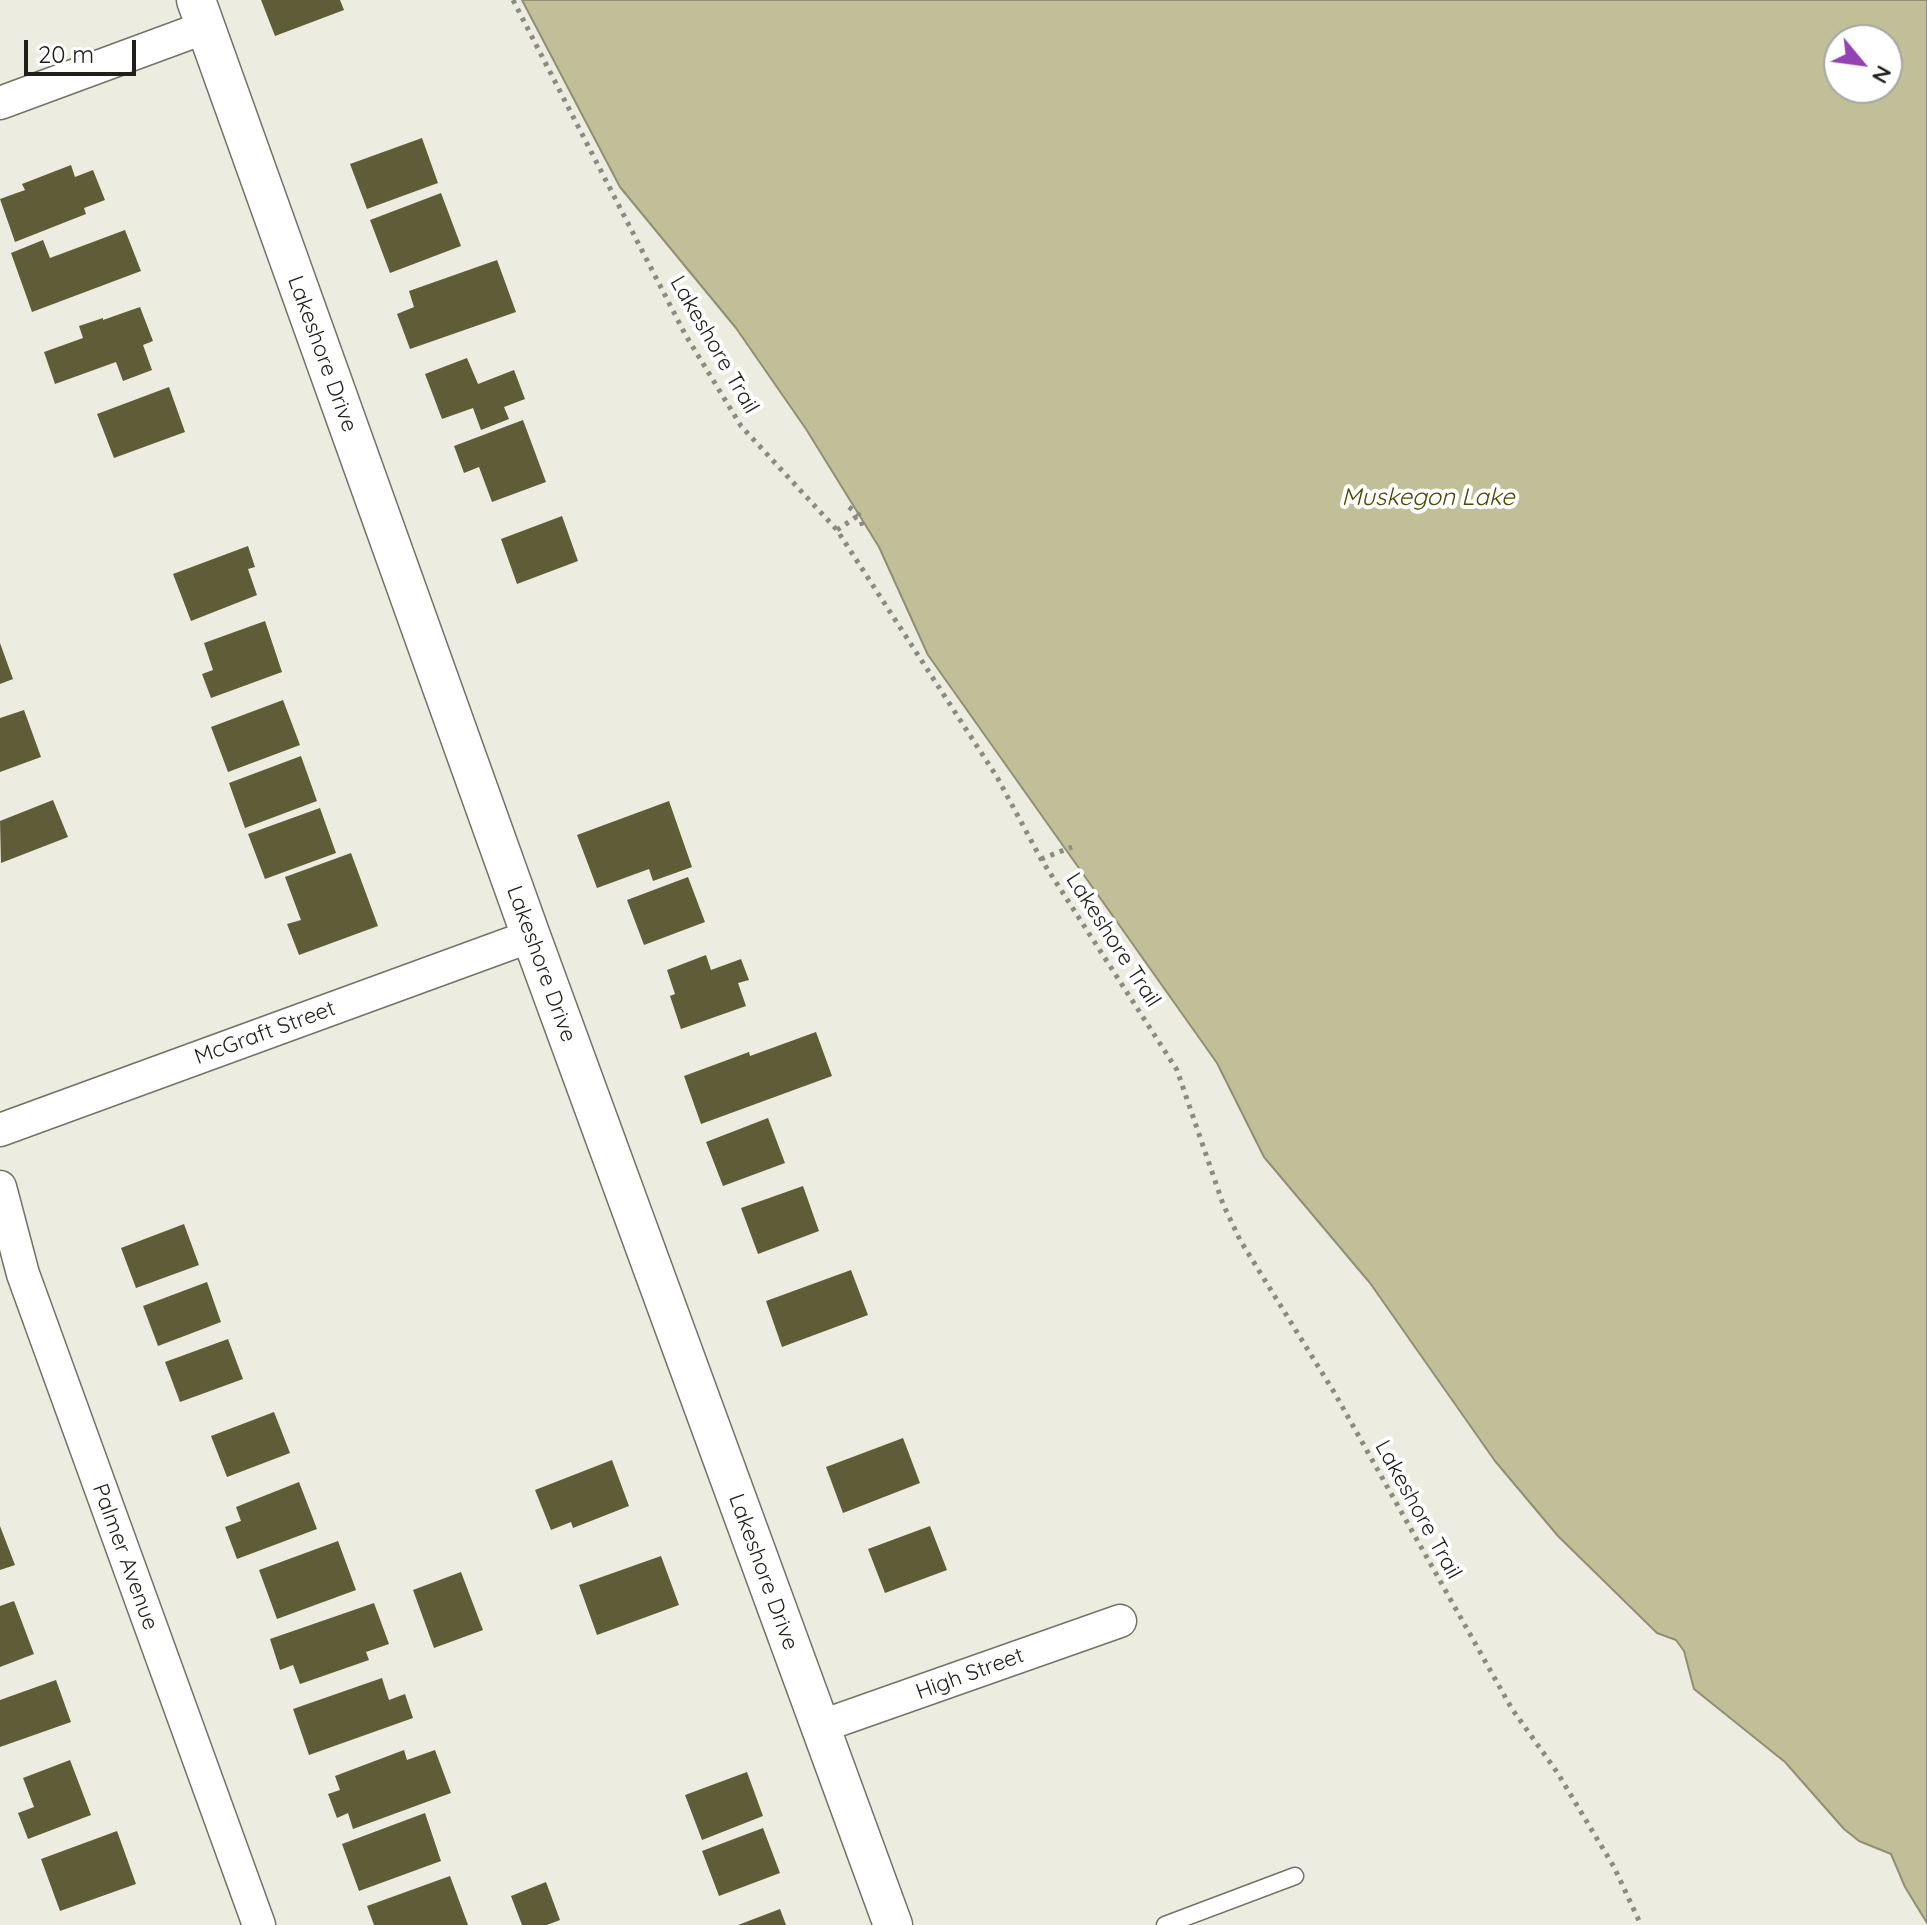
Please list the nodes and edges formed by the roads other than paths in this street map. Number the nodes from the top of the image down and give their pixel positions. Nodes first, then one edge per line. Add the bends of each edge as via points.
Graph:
1 (201, 14) edge
2 (0, 103) edge
3 (531, 936) junction
4 (0, 1130) edge
5 (0, 1187) edge
6 (1120, 1621) dead end
7 (819, 1727) junction
8 (1295, 1876) dead end
9 (259, 1925) edge
10 (893, 1925) edge
11 (1165, 1925) edge

1 - 2 street
1 - 3 street, Lakeshore Drive
3 - 4 street, McGraft Street
3 - 7 street, Lakeshore Drive
5 - 9 street, Palmer Avenue via 23,1274
6 - 7 street, High Street
7 - 10 street, Lakeshore Drive
8 - 11 lane

